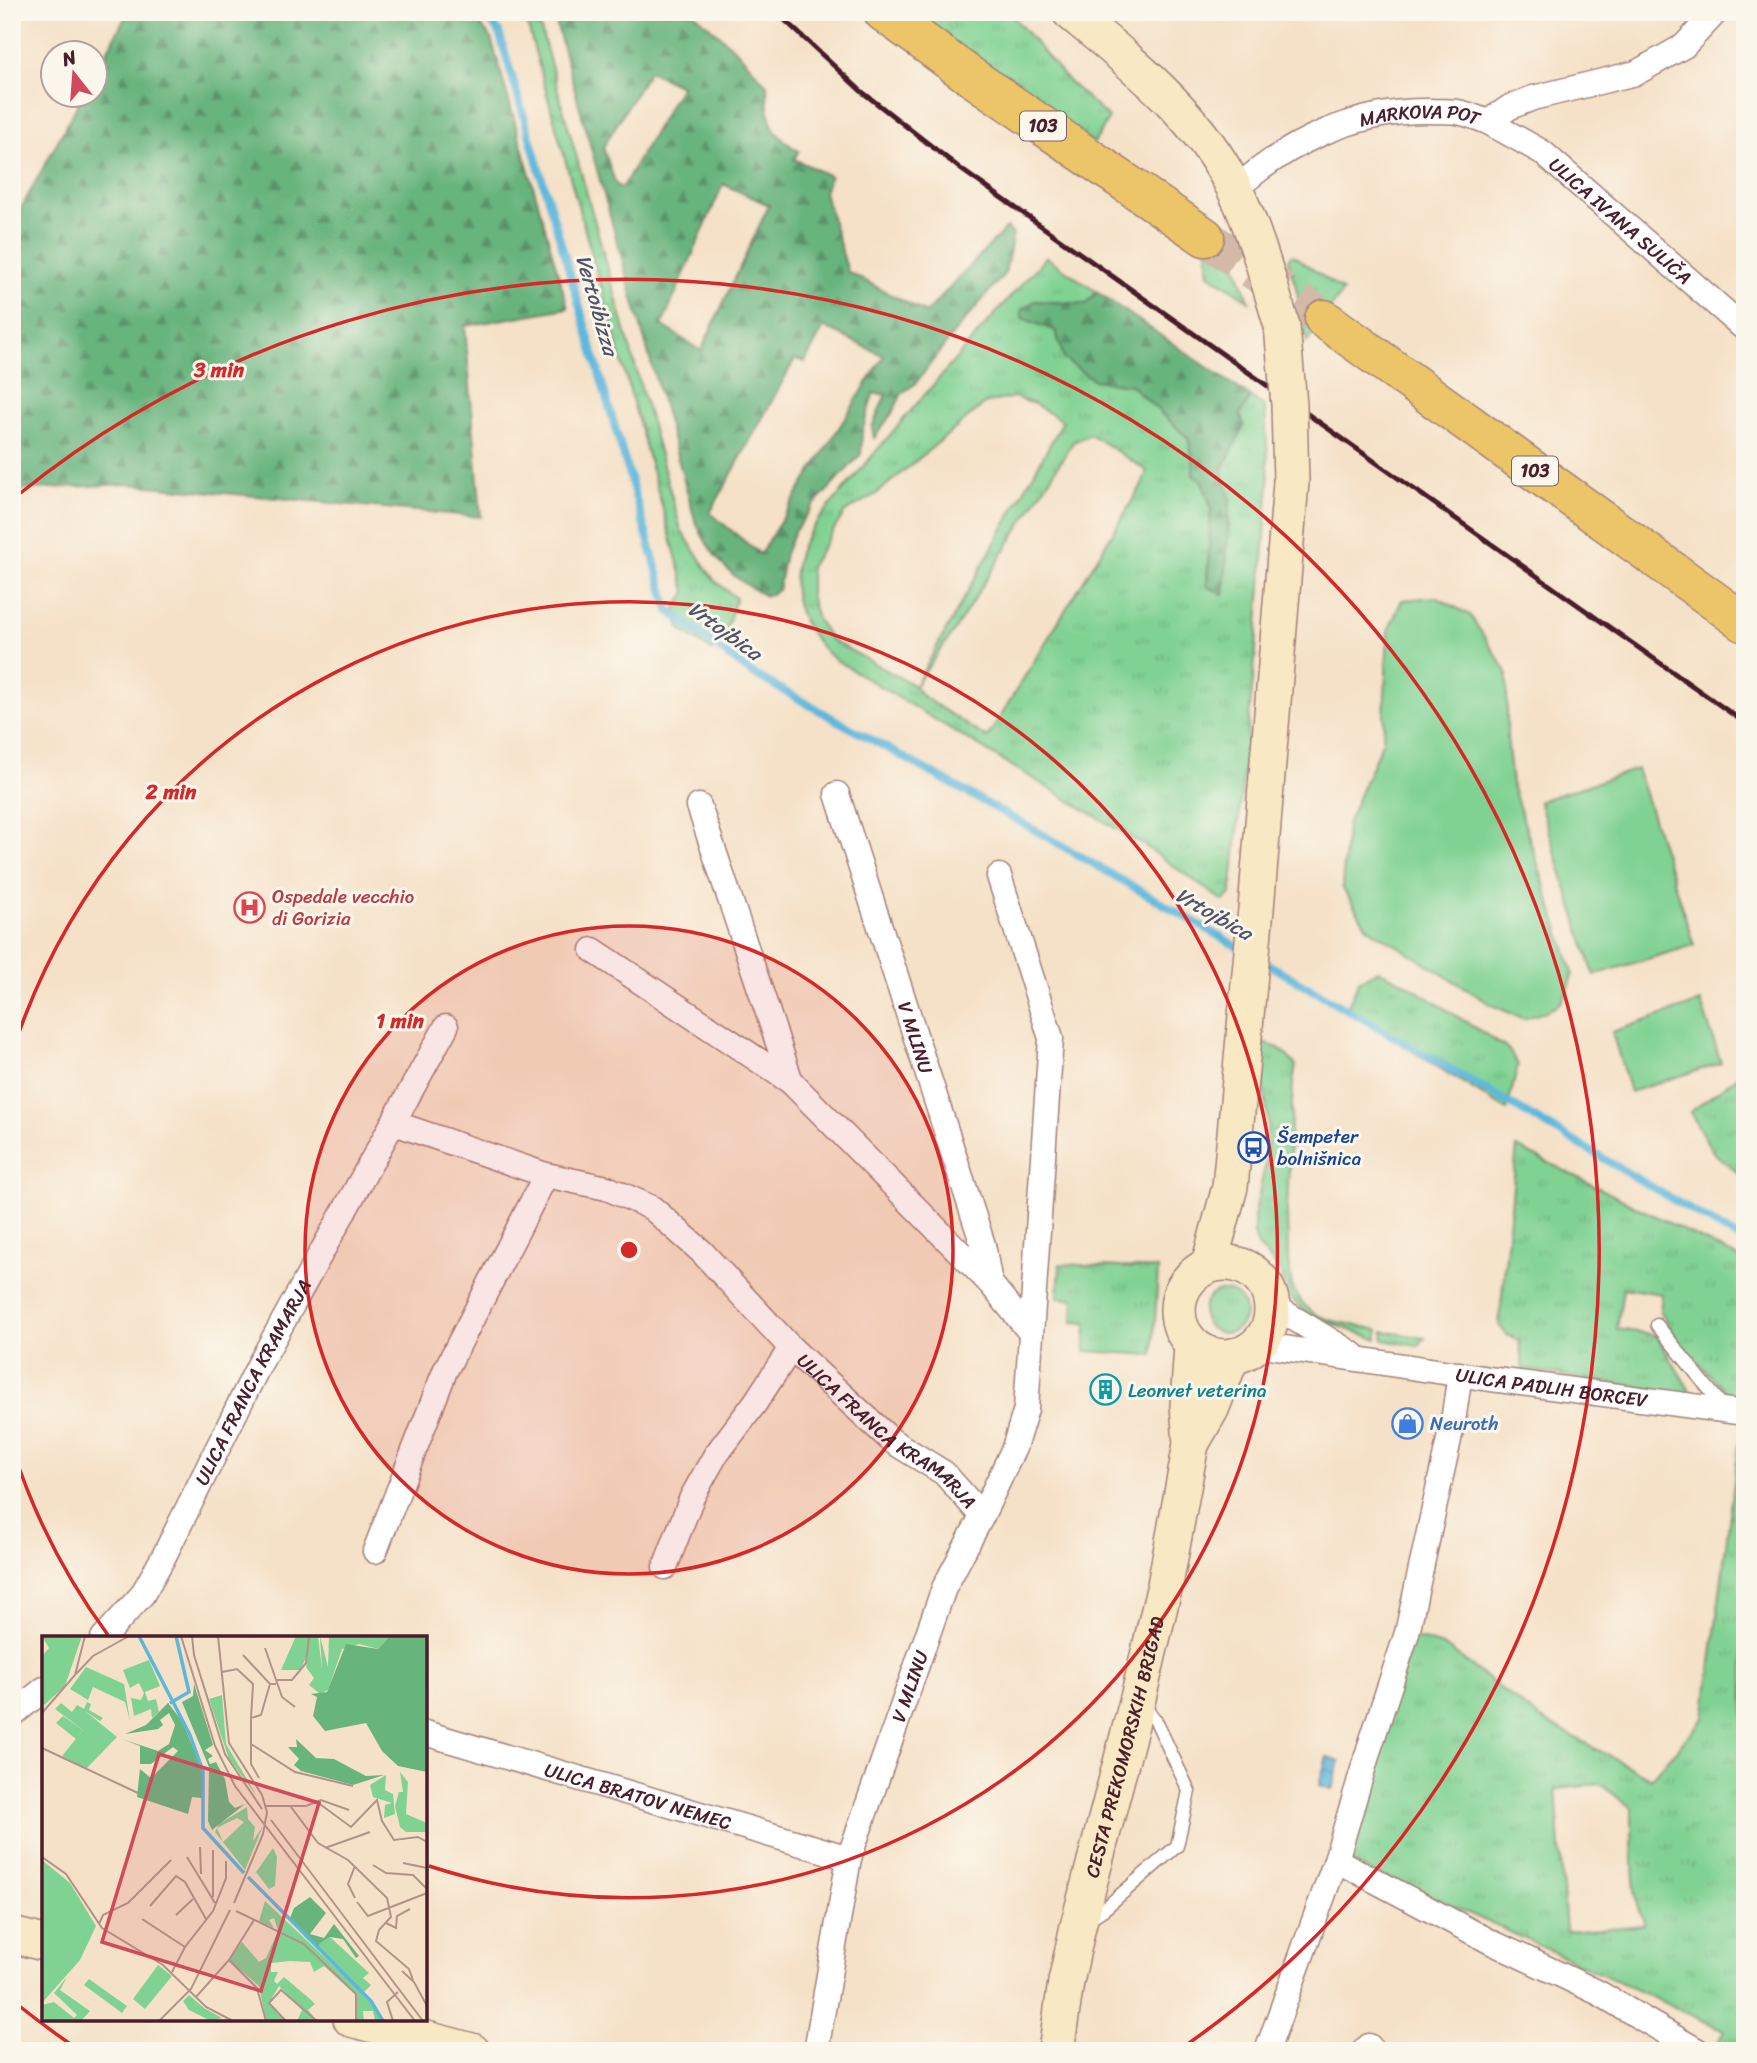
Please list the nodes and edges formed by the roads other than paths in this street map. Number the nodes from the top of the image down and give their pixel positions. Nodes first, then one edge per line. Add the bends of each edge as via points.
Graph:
1 (883, 12) edge
2 (1070, 12) edge
3 (1716, 12) edge
4 (1488, 122) junction
5 (1235, 190) junction
6 (1205, 237) tunnel mouth
7 (1324, 319) tunnel mouth
8 (1743, 328) edge
9 (1745, 624) edge
10 (837, 794) dead end
11 (699, 806) dead end
12 (999, 876) dead end
13 (593, 950) dead end
14 (446, 1027) dead end
15 (790, 1082) junction
16 (394, 1123) junction
17 (546, 1175) junction
18 (1230, 1187) junction
19 (1209, 1265) junction
20 (1247, 1268) junction
21 (990, 1283) junction
22 (1272, 1305) junction
23 (1657, 1325) dead end
24 (1030, 1332) junction
25 (1192, 1345) junction
26 (791, 1348) junction
27 (1245, 1350) junction
28 (1358, 1358) junction
29 (1460, 1374) junction
30 (1735, 1411) edge
31 (1191, 1444) junction
32 (982, 1516) junction
33 (376, 1551) dead end
34 (665, 1567) dead end
35 (105, 1636) edge
36 (42, 1691) edge
37 (1138, 1698) junction
38 (12, 1715) edge
39 (427, 1735) edge
40 (849, 1858) junction
41 (1336, 1860) junction
42 (1078, 1926) junction
43 (12, 1935) edge
44 (42, 1942) edge
45 (359, 2021) edge
46 (472, 2051) edge
47 (816, 2051) edge
48 (1056, 2051) edge
49 (1267, 2051) edge
50 (1698, 2051) edge

1 - 6 main road, 103
2 - 5 street via 1165,93 1211,148
3 - 4 street, MARKOVA POT via 1684,46 1636,73 1533,98
4 - 5 street, MARKOVA POT via 1460,112 1367,117 1313,136 1257,169
4 - 8 street, ULICA IVANA SULIČA via 1542,152
5 - 18 street, bridge via 1261,253 1282,326 1291,482
7 - 9 main road, 103
10 - 21 street, V MLINU via 983,1245
11 - 15 street, V MLINU
12 - 24 street, V MLINU via 1051,1038
13 - 15 street, V MLINU
14 - 16 street, ULICA FRANCA KRAMARJA
15 - 21 street, V MLINU
16 - 17 street, ULICA FRANCA KRAMARJA
16 - 35 street, ULICA FRANCA KRAMARJA via 259,1365 163,1558 142,1595
17 - 26 street, ULICA FRANCA KRAMARJA via 607,1188 652,1208 701,1251
17 - 33 street via 445,1371
18 - 19 street
18 - 20 street
19 - 20 street
19 - 25 street, CESTA PREKOMORSKIH BRIGAD via 1186,1282 1177,1307
20 - 22 street via 1264,1283
21 - 24 street, V MLINU
22 - 27 street, CESTA PREKOMORSKIH BRIGAD via 1269,1326
22 - 28 street, ULICA PADLIH BORCEV
23 - 30 lane
24 - 32 street, V MLINU via 1026,1409 1014,1448
25 - 27 street via 1218,1357
25 - 31 street, CESTA PREKOMORSKIH BRIGAD
26 - 32 street, ULICA FRANCA KRAMARJA via 892,1441 944,1474
26 - 34 street, ULICA FRANCA KRAMARJA via 715,1456 692,1497
27 - 28 street, ULICA PADLIH BORCEV
27 - 31 street, CESTA PREKOMORSKIH BRIGAD
28 - 29 street, ULICA PADLIH BORCEV
29 - 30 street, ULICA PADLIH BORCEV
29 - 41 street via 1407,1631
31 - 37 street, CESTA PREKOMORSKIH BRIGAD
32 - 40 street, V MLINU via 944,1588
36 - 38 street
37 - 42 street, CESTA PREKOMORSKIH BRIGAD
37 - 42 lane via 1156,1721 1189,1791 1177,1846
39 - 40 street, ULICA BRATOV NEMEC
40 - 47 street, V MLINU
41 - 49 street
41 - 50 street via 1597,1992
42 - 48 street, CESTA PREKOMORSKIH BRIGAD
43 - 44 street
45 - 46 street

